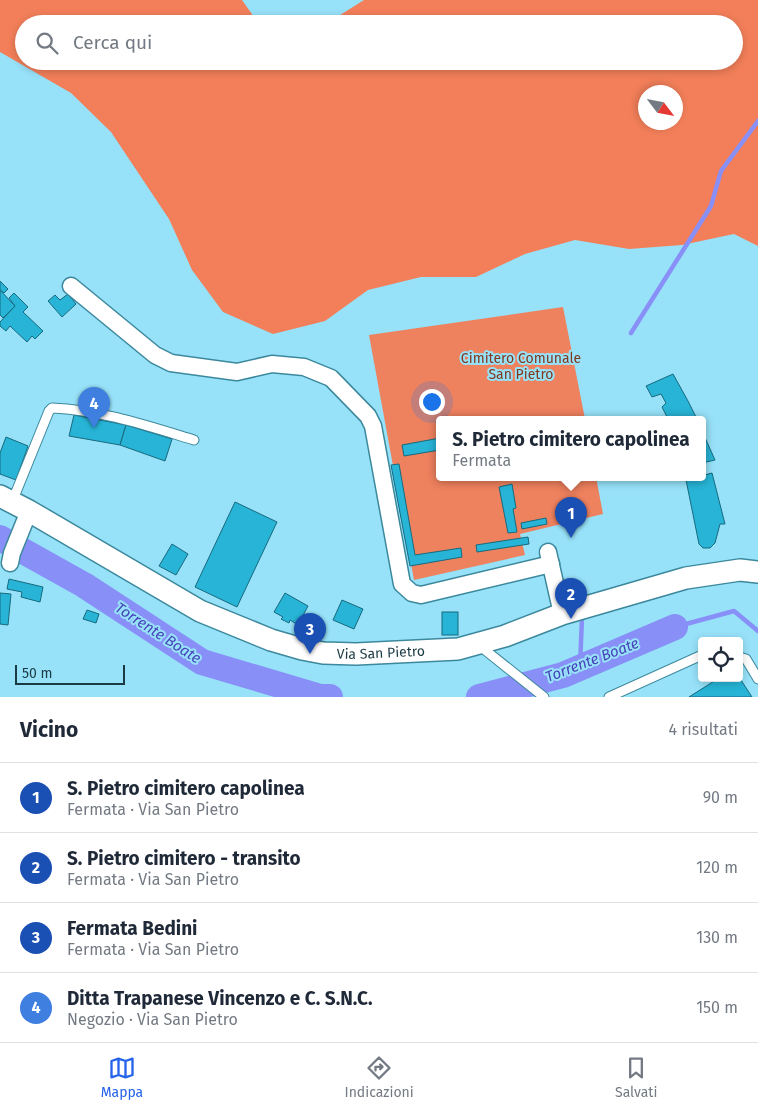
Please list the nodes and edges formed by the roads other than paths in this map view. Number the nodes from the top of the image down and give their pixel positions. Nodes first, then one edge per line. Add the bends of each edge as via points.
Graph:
1 (71, 286) dead end
2 (194, 440) dead end
3 (14, 503) edge
4 (11, 558) dead end
5 (758, 572) edge
6 (562, 614) junction
7 (478, 644) junction
8 (698, 657) edge
9 (743, 658) edge
10 (758, 679) edge
11 (544, 697) edge
12 (609, 697) edge

1 - 6 street via 156,355 171,363 237,372 272,364 304,367 331,378 368,416 373,426 402,584 412,593 421,595 550,558
2 - 3 lane via 134,421 70,408 52,408
3 - 4 street
3 - 7 street, Via San Pietro via 200,611 271,640 324,653 356,654
5 - 6 street, Via San Pietro via 740,570 686,578
6 - 7 street, Via San Pietro
7 - 11 lane
8 - 12 lane
9 - 10 lane

